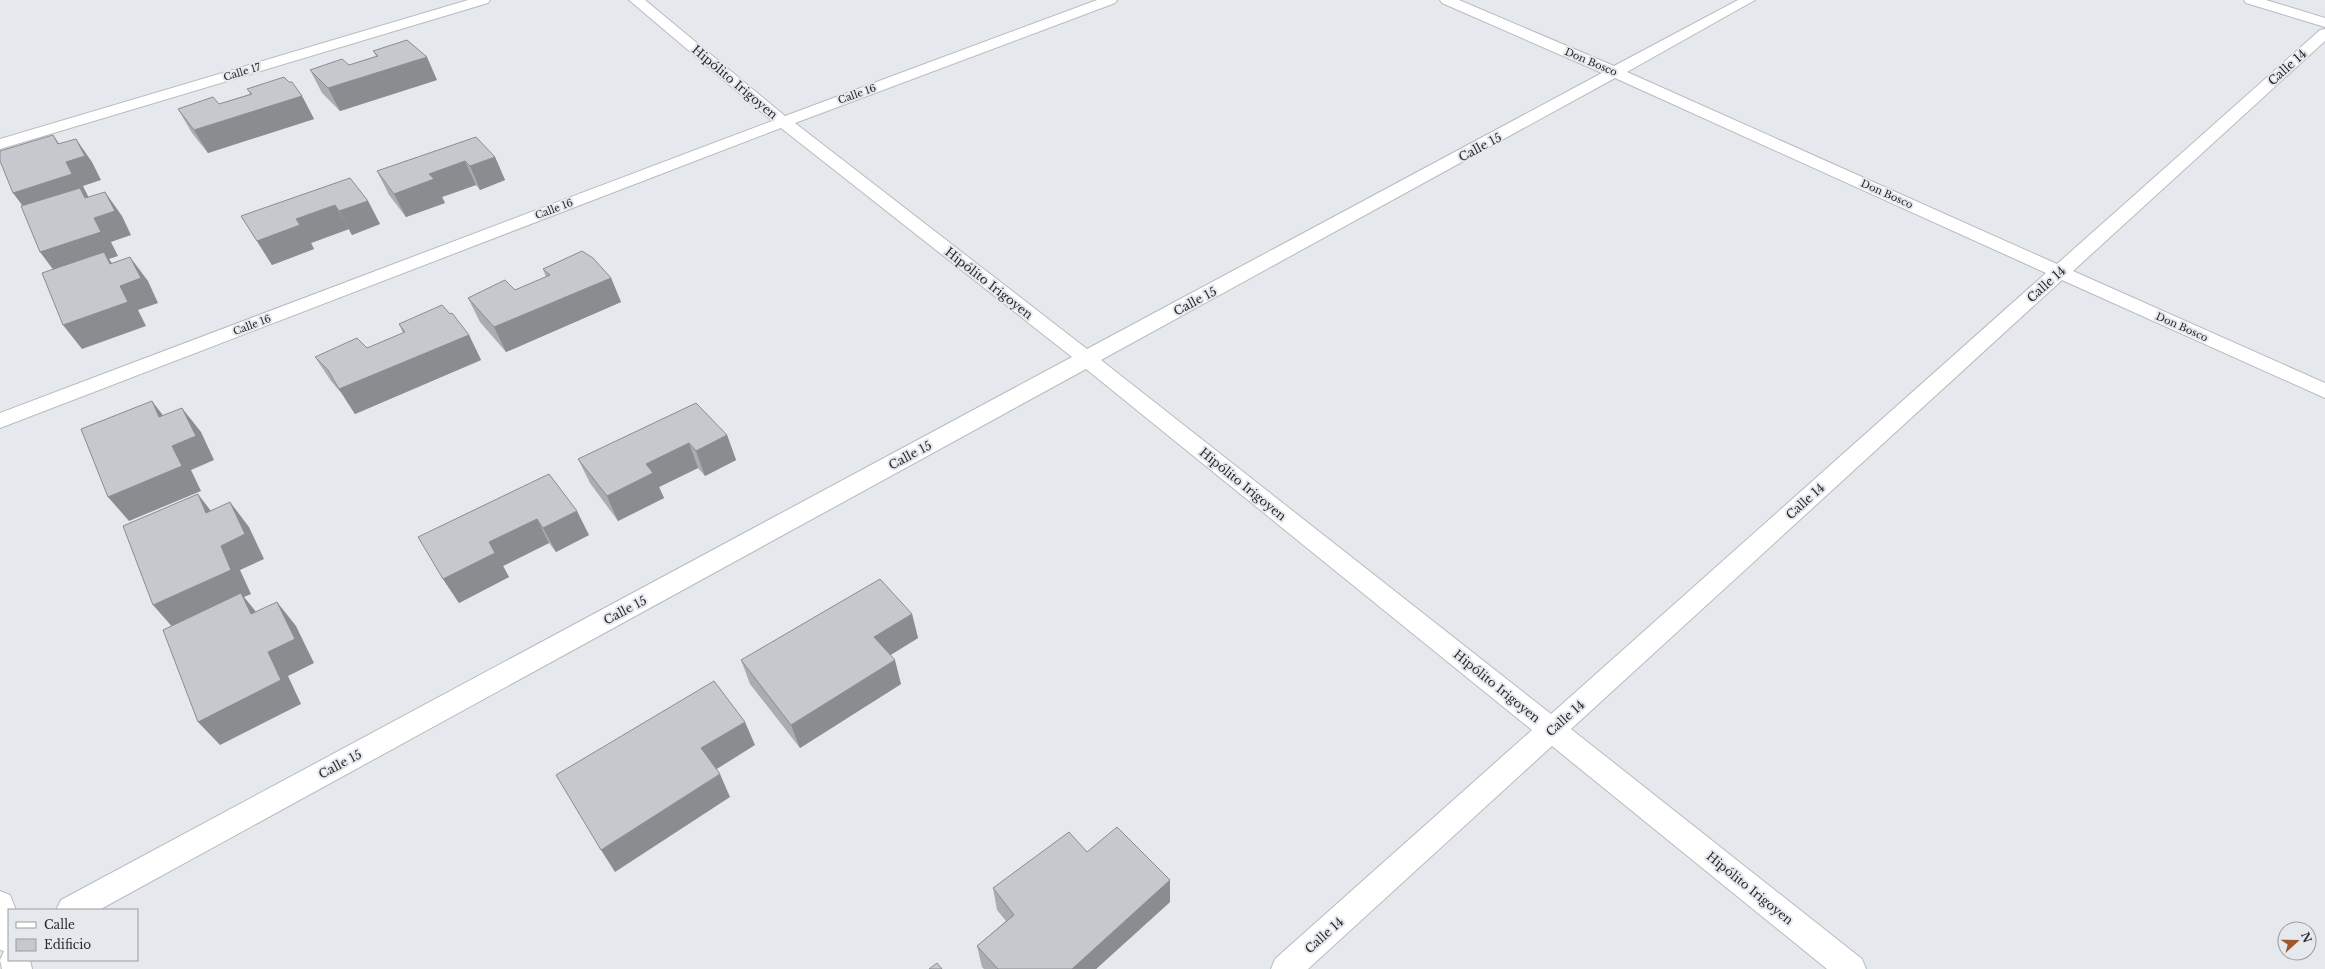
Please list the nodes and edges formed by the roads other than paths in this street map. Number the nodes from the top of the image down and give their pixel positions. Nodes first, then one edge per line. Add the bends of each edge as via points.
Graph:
1 (483, 0) edge
2 (636, 0) edge
3 (1110, 0) edge
4 (1447, 0) edge
5 (1748, 0) edge
6 (2251, 0) edge
7 (2325, 23) edge
8 (2325, 33) edge
9 (1616, 73) junction
10 (783, 122) junction
11 (0, 144) edge
12 (2059, 272) junction
13 (1087, 359) junction
14 (2325, 391) edge
15 (0, 421) edge
16 (1551, 730) junction
17 (0, 905) edge
18 (73, 909) edge
19 (8, 935) edge
20 (1286, 969) edge
21 (1851, 969) edge

1 - 11 street, Calle 17
2 - 10 street, Hipólito Irigoyen
3 - 10 street, Calle 16
4 - 9 street, Don Bosco
5 - 9 street, Calle 15
6 - 7 street
8 - 12 street, Calle 14
9 - 12 street, Don Bosco
9 - 13 street, Calle 15
10 - 13 street, Hipólito Irigoyen
10 - 15 street, Calle 16
12 - 14 street, Don Bosco
12 - 16 street, Calle 14
13 - 16 street, Hipólito Irigoyen
13 - 18 street, Calle 15
16 - 20 street, Calle 14
16 - 21 street, Hipólito Irigoyen
17 - 19 street

